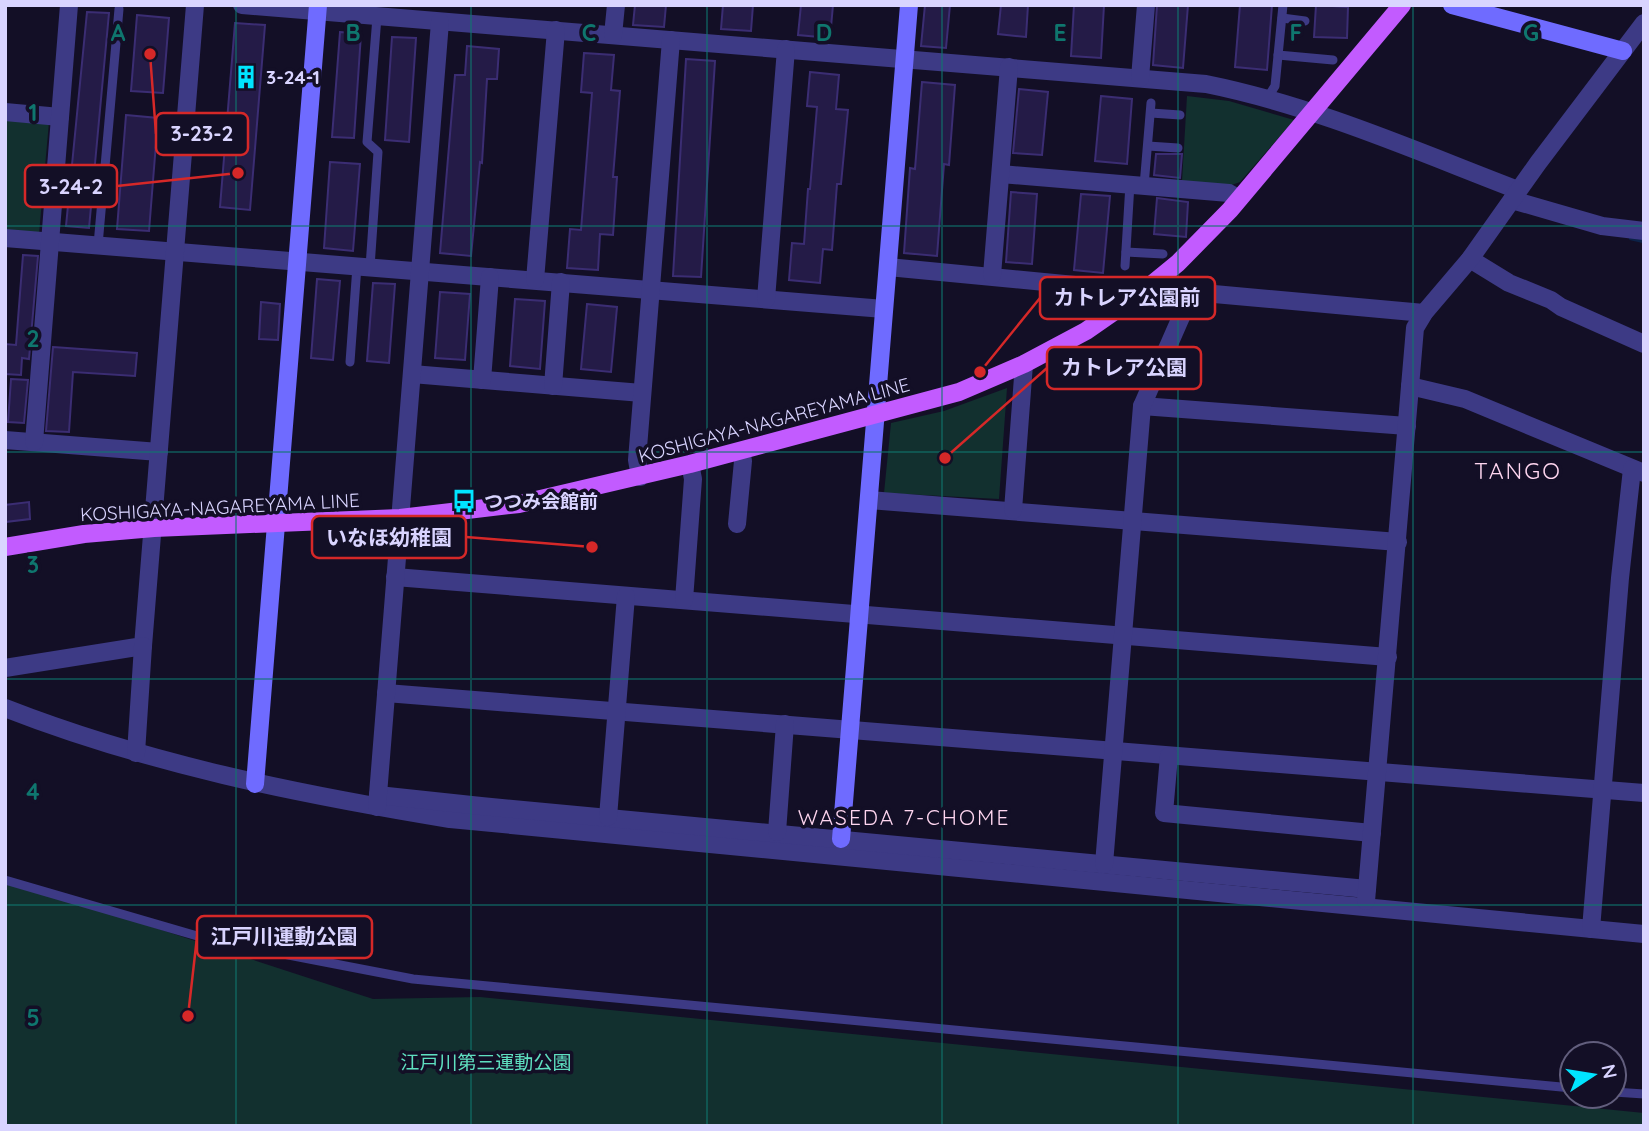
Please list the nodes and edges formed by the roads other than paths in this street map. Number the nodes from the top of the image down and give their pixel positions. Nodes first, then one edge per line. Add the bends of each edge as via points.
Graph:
1 (69, 5) edge
2 (195, 5) edge
3 (242, 5) edge
4 (616, 5) edge
5 (909, 5) edge
6 (1146, 5) edge
7 (1283, 5) edge
8 (1402, 5) edge
9 (1452, 5) edge
10 (318, 8) edge
11 (119, 9) dead end
12 (377, 17) junction
13 (1282, 18) junction
14 (1304, 21) dead end
15 (440, 22) junction
16 (1644, 23) edge
17 (556, 30) junction
18 (613, 35) junction
19 (671, 40) junction
20 (786, 49) junction
21 (1623, 51) junction
22 (1278, 55) junction
23 (904, 58) junction
24 (1333, 60) dead end
25 (1009, 67) junction
26 (1140, 78) junction
27 (1268, 97) junction
28 (1152, 103) dead end
29 (1312, 111) junction
30 (5, 112) edge
31 (1150, 113) junction
32 (1180, 115) dead end
33 (60, 117) junction
34 (1148, 146) junction
35 (1178, 148) dead end
36 (1001, 174) junction
37 (1137, 185) junction
38 (1515, 195) junction
39 (1238, 198) junction
40 (1644, 231) edge
41 (5, 238) edge
42 (50, 241) junction
43 (98, 245) junction
44 (176, 251) junction
45 (1126, 252) junction
46 (1163, 254) dead end
47 (1470, 259) junction
48 (297, 261) junction
49 (1125, 266) dead end
50 (364, 267) junction
51 (888, 267) junction
52 (420, 271) junction
53 (992, 275) junction
54 (489, 277) junction
55 (535, 280) junction
56 (561, 282) junction
57 (651, 290) junction
58 (1144, 290) junction
59 (1192, 292) junction
60 (766, 299) junction
61 (884, 309) junction
62 (1424, 313) junction
63 (1644, 344) edge
64 (350, 362) dead end
65 (1024, 364) junction
66 (412, 374) junction
67 (482, 380) junction
68 (553, 386) junction
69 (1410, 386) junction
70 (642, 393) junction
71 (1142, 405) junction
72 (875, 416) junction
73 (1407, 426) junction
74 (5, 440) edge
75 (34, 442) junction
76 (741, 451) junction
77 (159, 452) junction
78 (690, 464) junction
79 (1638, 471) edge
80 (640, 477) junction
81 (869, 500) junction
82 (1013, 510) junction
83 (400, 518) junction
84 (1132, 522) junction
85 (276, 523) junction
86 (737, 524) dead end
87 (154, 528) junction
88 (1398, 542) junction
89 (5, 547) edge
90 (395, 577) junction
91 (626, 596) junction
92 (684, 600) junction
93 (859, 615) junction
94 (1123, 635) junction
95 (143, 646) junction
96 (1388, 657) junction
97 (5, 668) edge
98 (386, 693) junction
99 (5, 708) edge
100 (616, 712) junction
101 (785, 724) junction
102 (850, 731) junction
103 (1113, 752) junction
104 (136, 753) junction
105 (1169, 756) junction
106 (1378, 773) junction
107 (255, 784) junction
108 (1603, 790) junction
109 (1644, 793) edge
110 (377, 801) junction
111 (608, 817) junction
112 (777, 832) junction
113 (1373, 833) junction
114 (841, 839) junction
115 (1104, 863) junction
116 (5, 880) edge
117 (1367, 889) junction
118 (1366, 908) junction
119 (1591, 929) junction
120 (1644, 934) edge
121 (1558, 1087) edge

1 - 33 street
2 - 44 street
3 - 10 street
4 - 18 street
5 - 23 street
6 - 26 street
7 - 13 lane
8 - 29 main road, KOSHIGAYA-NAGAREYAMA LINE
9 - 21 street
10 - 12 street
10 - 48 street
11 - 43 lane
12 - 15 street
12 - 50 lane via 367,142 378,152
13 - 14 lane
13 - 22 lane
15 - 17 street
15 - 52 street
16 - 21 street
17 - 18 street
17 - 55 street
18 - 19 street
19 - 20 street
19 - 57 street
20 - 23 street
20 - 60 street
21 - 38 street
22 - 24 lane
22 - 27 lane via 1275,86
23 - 25 street
23 - 51 street
25 - 26 street
25 - 36 street
26 - 27 street via 1206,84
27 - 29 street
28 - 31 lane
29 - 38 street
29 - 39 main road, KOSHIGAYA-NAGAREYAMA LINE
30 - 33 street
31 - 32 lane
31 - 34 lane
33 - 42 street
34 - 35 lane
34 - 37 lane
36 - 37 street
36 - 53 street
37 - 39 street via 1229,193
37 - 45 lane
38 - 40 street via 1602,226
38 - 47 street
39 - 58 main road, KOSHIGAYA-NAGAREYAMA LINE via 1205,237
41 - 42 street
42 - 43 street
42 - 75 street
43 - 44 street
44 - 48 street
44 - 77 street
45 - 46 lane
45 - 49 lane
47 - 62 street
47 - 63 street via 1510,283
48 - 50 street
48 - 85 street
50 - 52 street
50 - 64 lane
51 - 53 street
51 - 61 street
52 - 54 street
52 - 66 street
53 - 58 street
54 - 55 street
54 - 67 street
55 - 56 street
56 - 57 street
56 - 68 street
57 - 60 street
57 - 70 street
58 - 59 street
58 - 65 main road, KOSHIGAYA-NAGAREYAMA LINE via 1086,331
59 - 62 street
59 - 71 street
60 - 61 street
61 - 72 street
62 - 69 street via 1415,328
65 - 72 main road, KOSHIGAYA-NAGAREYAMA LINE via 958,392
65 - 82 street
66 - 67 street
66 - 83 street
67 - 68 street
68 - 70 street
69 - 73 street
69 - 79 street via 1465,399
70 - 80 street via 636,460
71 - 73 street
71 - 84 street
72 - 76 main road, KOSHIGAYA-NAGAREYAMA LINE
72 - 81 street
73 - 88 street
74 - 75 street
75 - 77 street
76 - 78 main road, KOSHIGAYA-NAGAREYAMA LINE
76 - 86 street
77 - 87 street
78 - 80 main road, KOSHIGAYA-NAGAREYAMA LINE
78 - 92 street via 693,479
79 - 108 street via 1621,564
80 - 83 main road, KOSHIGAYA-NAGAREYAMA LINE via 519,504
81 - 82 street
81 - 93 street via 860,534
82 - 84 street
83 - 85 main road, KOSHIGAYA-NAGAREYAMA LINE
83 - 90 street
84 - 88 street
84 - 94 street
85 - 87 main road, KOSHIGAYA-NAGAREYAMA LINE
85 - 107 street
87 - 89 main road, KOSHIGAYA-NAGAREYAMA LINE
87 - 95 street
88 - 96 street
90 - 91 street
90 - 98 street
91 - 92 street
91 - 100 street
92 - 93 street
93 - 94 street
93 - 102 street
94 - 96 street
94 - 103 street
95 - 97 street
95 - 104 street
96 - 106 street
98 - 100 street
98 - 110 street
99 - 104 street
100 - 101 street
100 - 111 street
101 - 102 street
101 - 112 street
102 - 103 street
102 - 114 street
103 - 105 street
103 - 115 street
104 - 107 street
105 - 106 street
105 - 113 street via 1164,813
106 - 108 street
106 - 113 street
107 - 110 street
108 - 109 street
108 - 119 street
110 - 111 street
110 - 118 street via 450,820
111 - 112 street
112 - 114 street
113 - 117 street
114 - 115 street
115 - 117 street
116 - 121 lane via 211,940 414,979
117 - 118 street
118 - 119 street
119 - 120 street

